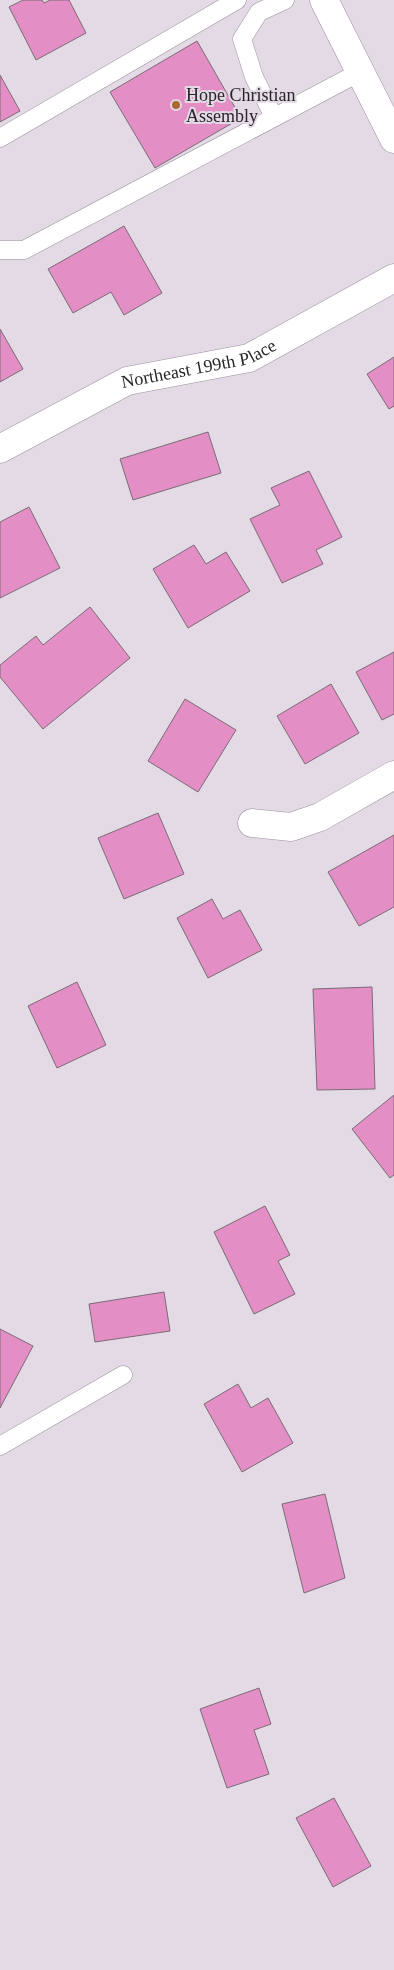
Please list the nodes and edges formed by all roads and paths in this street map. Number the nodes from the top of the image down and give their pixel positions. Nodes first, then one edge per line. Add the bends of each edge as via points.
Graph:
1 (238, 0) edge
2 (284, 0) edge
3 (324, 0) edge
4 (360, 72) junction
5 (274, 117) junction
6 (0, 138) edge
7 (394, 139) edge
8 (0, 250) edge
9 (394, 278) edge
10 (0, 449) edge
11 (394, 775) edge
12 (252, 823) dead end
13 (123, 1374) dead end
14 (0, 1446) edge

1 - 6 lane
2 - 5 lane via 260,12 242,39 254,77
3 - 4 street
4 - 5 lane
4 - 7 street
5 - 8 lane via 24,250
9 - 10 street, Northeast 199th Place via 249,358 127,382
11 - 12 street via 320,817 291,827
13 - 14 lane

